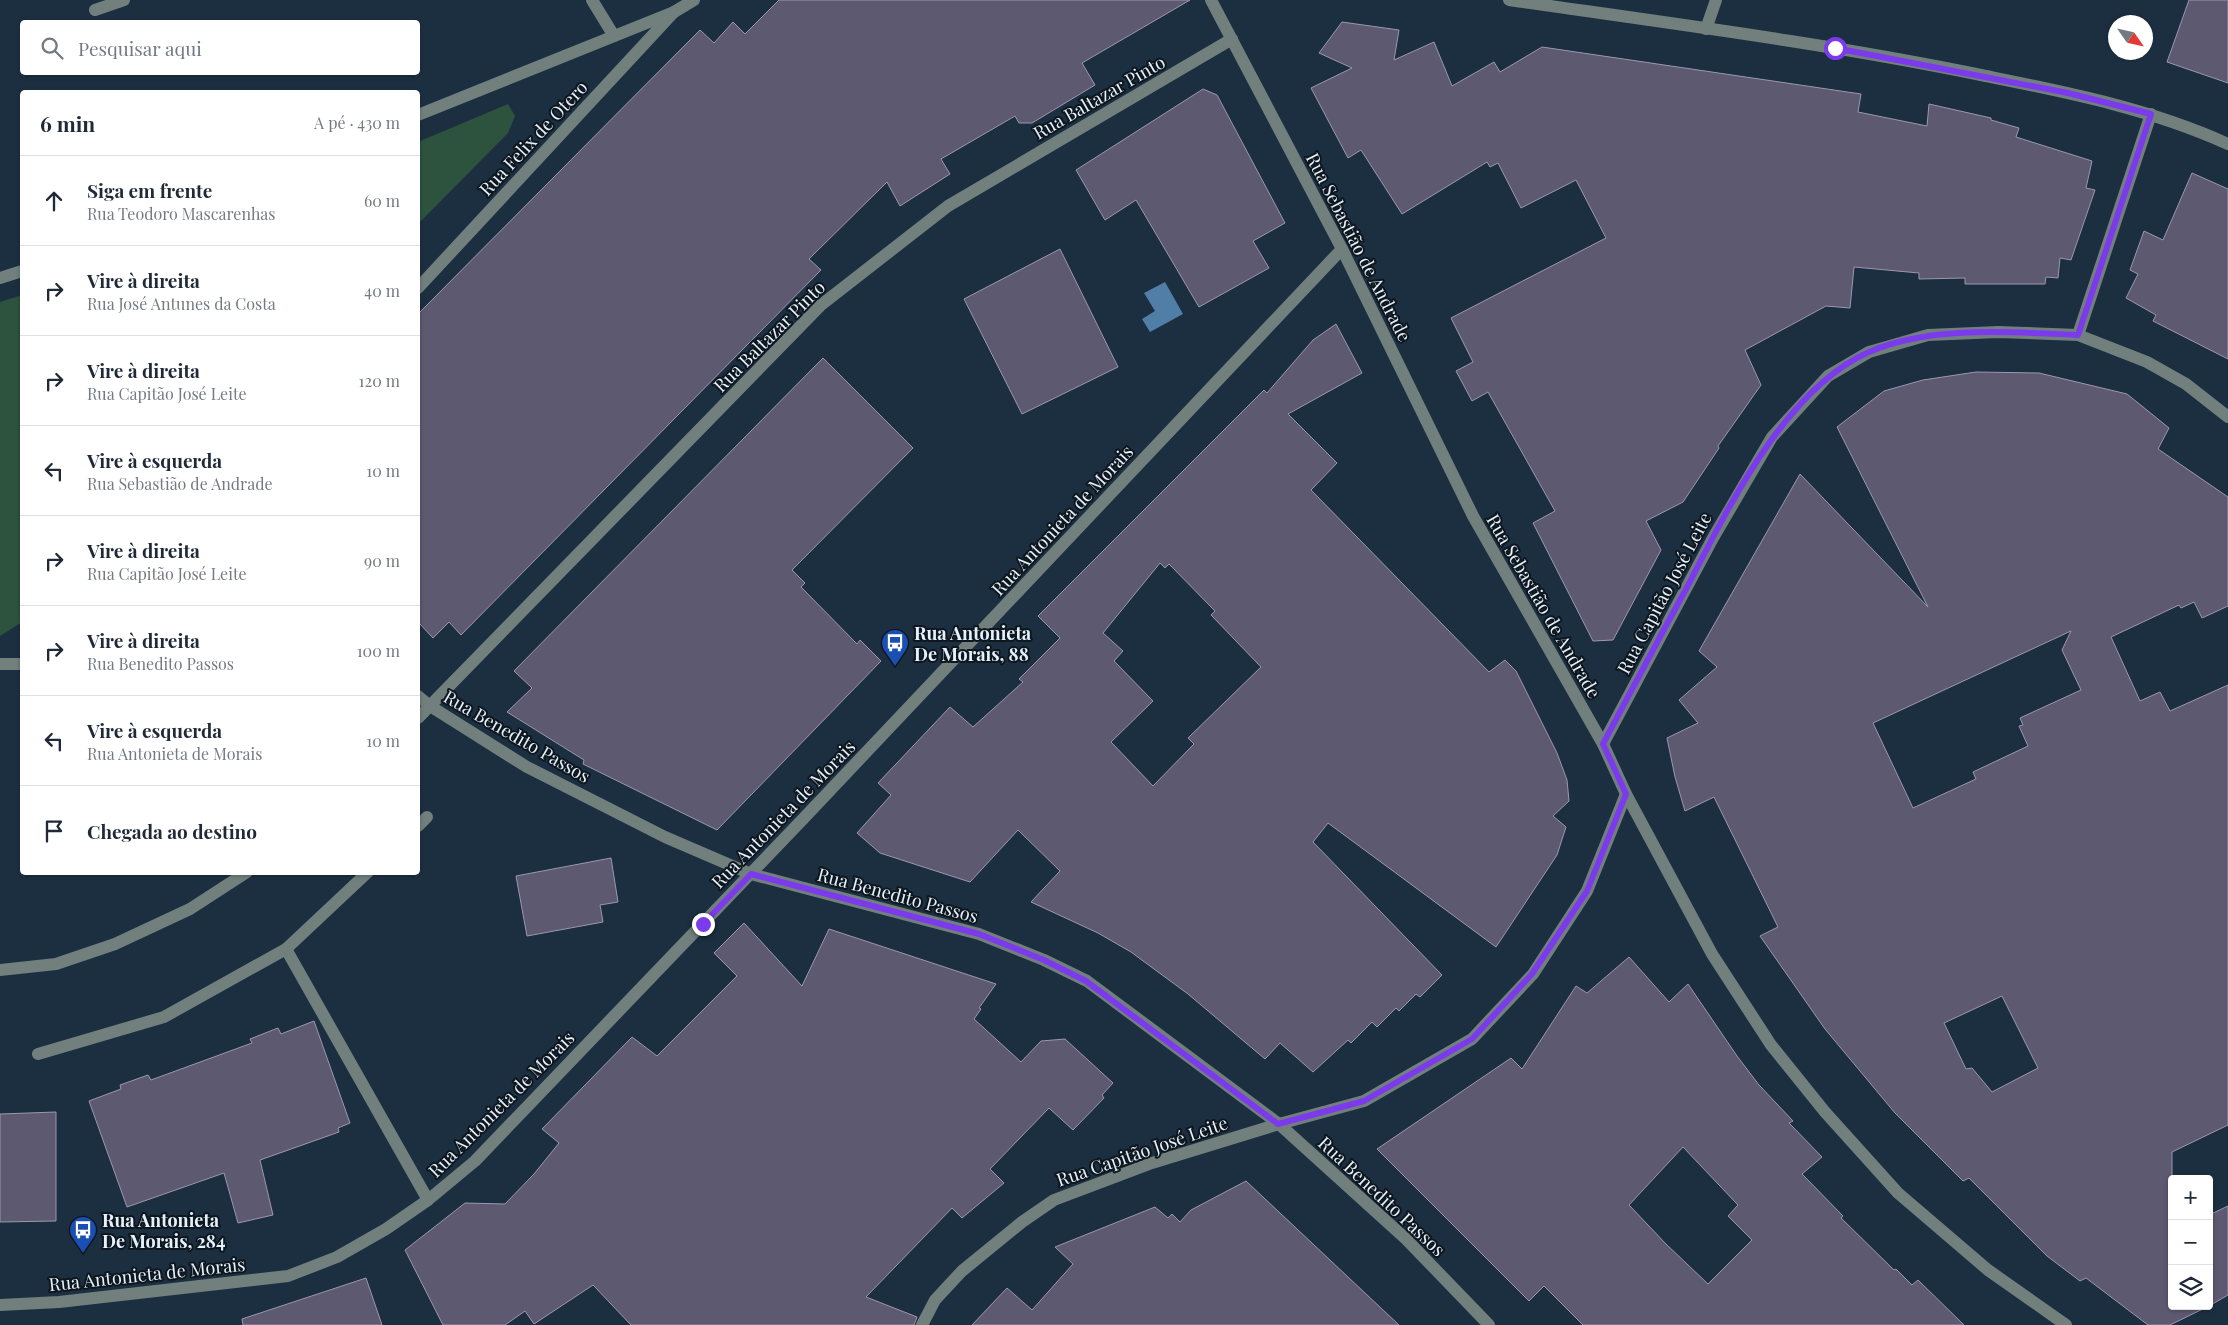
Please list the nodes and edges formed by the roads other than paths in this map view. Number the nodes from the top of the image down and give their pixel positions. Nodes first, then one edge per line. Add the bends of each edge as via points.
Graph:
1 (124, 0) edge
2 (592, 0) edge
3 (694, 0) edge
4 (1211, 0) edge
5 (1509, 0) edge
6 (1716, 0) edge
7 (95, 10) dead end
8 (674, 12) junction
9 (1706, 29) junction
10 (614, 36) junction
11 (1232, 39) junction
12 (420, 114) edge
13 (2151, 114) junction
14 (2228, 144) edge
15 (1342, 249) junction
16 (20, 272) edge
17 (0, 278) edge
18 (420, 286) edge
19 (2078, 335) junction
20 (2228, 417) edge
21 (0, 664) edge
22 (20, 664) edge
23 (420, 698) edge
24 (430, 706) junction
25 (420, 716) edge
26 (1603, 744) junction
27 (1626, 794) junction
28 (751, 874) junction
29 (241, 875) edge
30 (365, 875) edge
31 (286, 949) junction
32 (0, 970) edge
33 (38, 1054) dead end
34 (1278, 1124) junction
35 (428, 1200) junction
36 (0, 1304) edge
37 (922, 1325) edge
38 (1489, 1325) edge
39 (2066, 1325) edge

1 - 7 street
2 - 10 street
3 - 8 street
4 - 11 street, Rua Sebastião de Andrade
5 - 9 street
6 - 9 street
8 - 10 street
8 - 18 street, Rua Felix de Otero
9 - 13 street via 1936,66
10 - 12 street
11 - 15 street, Rua Sebastião de Andrade
11 - 24 street, Rua Baltazar Pinto via 948,206 821,305
13 - 14 street
13 - 19 street
15 - 26 street, Rua Sebastião de Andrade via 1473,516
15 - 28 street, Rua Antonieta de Morais
16 - 17 street
19 - 20 street, Rua Capitão José Leite via 2147,362 2186,384
19 - 26 street, Rua Capitão José Leite via 1998,332 1928,335 1869,352 1828,376 1772,437 1713,538
21 - 22 street
23 - 24 street, Rua Benedito Passos
24 - 25 street, Rua Baltazar Pinto
24 - 28 street, Rua Benedito Passos via 527,767 665,837
26 - 27 street, Rua Sebastião de Andrade
27 - 34 street, Rua Capitão José Leite via 1587,891 1532,974 1472,1039 1364,1101
27 - 39 street, Rua Sebastião de Andrade via 1712,954 1771,1045 1825,1112 1898,1193 1988,1270
28 - 34 street, Rua Benedito Passos via 979,934 1044,960 1086,981
28 - 35 street, Rua Antonieta de Morais via 475,1161
29 - 32 street via 190,909 115,944 56,964
30 - 31 street
31 - 33 street via 164,1017
31 - 35 street
34 - 37 street, Rua Capitão José Leite via 1152,1163 1054,1200 962,1271 935,1300
34 - 38 street, Rua Benedito Passos via 1406,1239
35 - 36 street, Rua Antonieta de Morais via 337,1257 288,1276 58,1302

